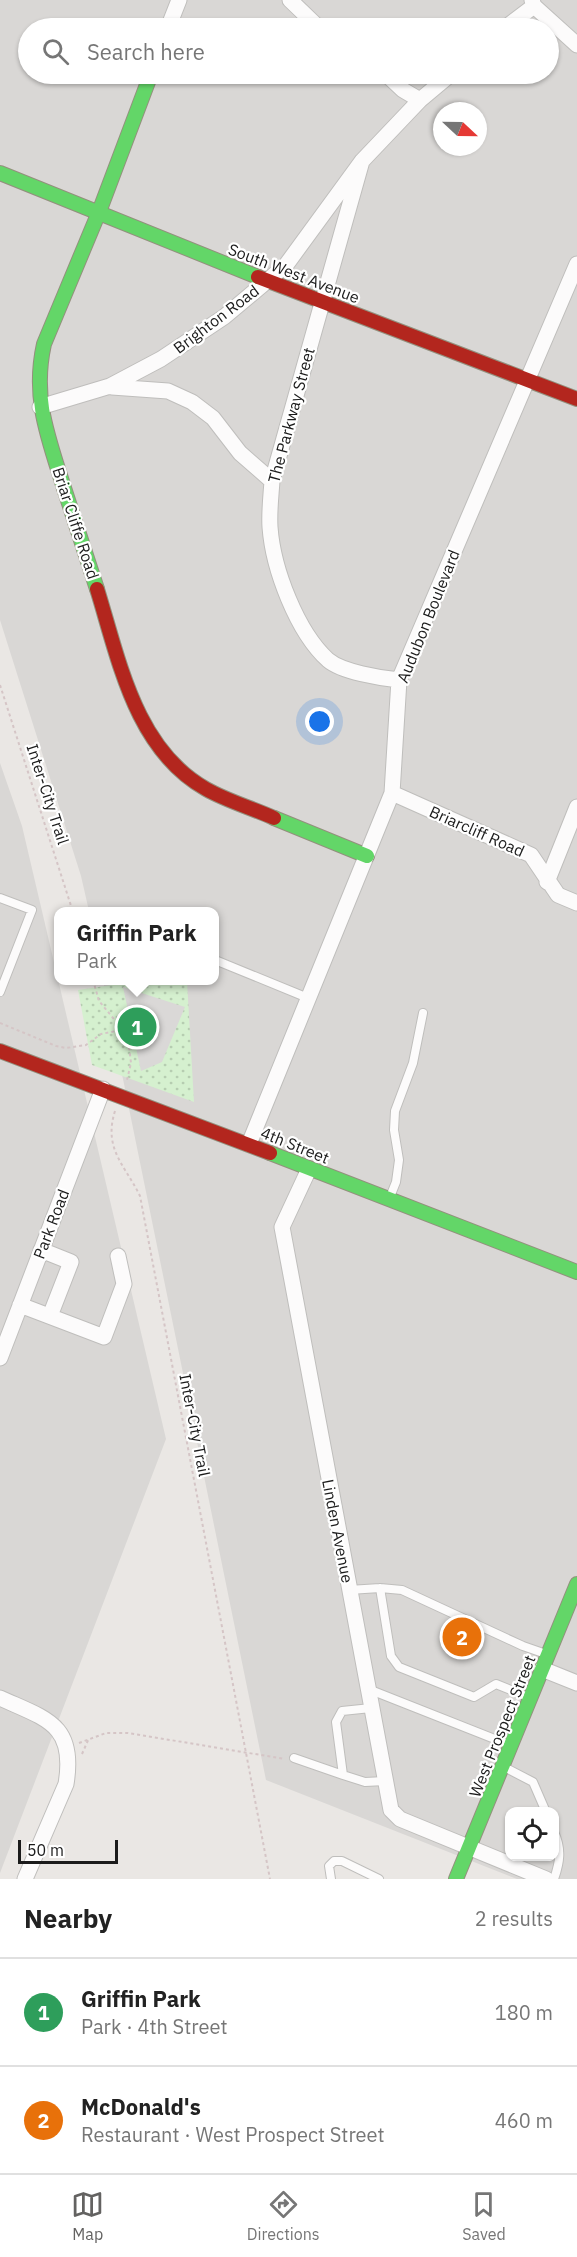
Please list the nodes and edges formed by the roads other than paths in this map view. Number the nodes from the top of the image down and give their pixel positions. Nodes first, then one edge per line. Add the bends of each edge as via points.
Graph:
1 (179, 0) edge
2 (290, 0) edge
3 (533, 3) edge
4 (172, 18) edge
5 (309, 18) edge
6 (516, 18) edge
7 (549, 18) edge
8 (559, 28) edge
9 (577, 45) edge
10 (147, 84) edge
11 (397, 84) edge
12 (439, 84) edge
13 (420, 100) junction
14 (362, 161) junction
15 (0, 173) edge
16 (99, 212) junction
17 (577, 264) edge
18 (267, 281) junction
19 (322, 302) junction
20 (529, 379) junction
21 (110, 386) junction
22 (577, 399) edge
23 (40, 407) junction
24 (272, 481) junction
25 (399, 680) junction
26 (392, 793) junction
27 (577, 807) edge
28 (367, 856) junction
29 (547, 882) junction
30 (0, 898) edge
31 (577, 903) edge
32 (219, 962) edge
33 (0, 991) edge
34 (308, 998) junction
35 (423, 1013) dead end
36 (0, 1052) edge
37 (103, 1089) junction
38 (249, 1144) junction
39 (309, 1169) junction
40 (389, 1200) junction
41 (41, 1250) junction
42 (118, 1256) dead end
43 (577, 1272) edge
44 (20, 1305) junction
45 (50, 1316) junction
46 (0, 1358) edge
47 (577, 1584) edge
48 (380, 1588) junction
49 (349, 1590) junction
50 (545, 1662) junction
51 (577, 1683) edge
52 (367, 1689) junction
53 (0, 1698) edge
54 (530, 1698) junction
55 (371, 1708) junction
56 (512, 1745) junction
57 (294, 1758) road end
58 (503, 1767) junction
59 (343, 1775) junction
60 (385, 1781) junction
61 (544, 1807) edge
62 (559, 1847) edge
63 (470, 1848) junction
64 (25, 1879) edge
65 (331, 1879) edge
66 (379, 1879) edge
67 (456, 1879) edge
68 (546, 1879) edge
69 (554, 1879) edge

1 - 4 street
2 - 5 street
3 - 6 street
3 - 7 street
8 - 9 street
10 - 16 street, Briar Cliffe Road
11 - 13 street
12 - 13 street, Brighton Road
13 - 14 street, Brighton Road
14 - 18 street, Brighton Road via 286,265
14 - 19 street, The Parkway Street
15 - 16 street, South West Avenue
16 - 18 street, South West Avenue
16 - 23 street, Briar Cliffe Road via 44,344 38,366
17 - 20 street, Audubon Boulevard
18 - 19 street, South West Avenue
18 - 21 street, Brighton Road via 199,335
19 - 20 street, South West Avenue
19 - 24 street, The Parkway Street
20 - 22 street, South West Avenue
20 - 25 street, Audubon Boulevard
21 - 23 street, Brighton Road
21 - 24 street via 168,391 192,402 213,418 240,453
23 - 28 street, Briar Cliffe Road via 128,686 157,745 190,780 207,790
24 - 25 street, The Parkway Street via 270,527 281,581 308,636 330,661 354,671
25 - 26 street, Audubon Boulevard
26 - 28 street, Audubon Boulevard
26 - 29 street, Briarcliff Road via 531,855
27 - 29 street
28 - 34 street, Audubon Boulevard
29 - 31 street, Briarcliff Road via 558,895
30 - 33 lane via 32,910
32 - 34 lane
34 - 38 street, Audubon Boulevard
35 - 40 lane via 413,1063 395,1111 399,1160
36 - 37 street, 4th Street
37 - 38 street, 4th Street
37 - 41 street, Park Road
38 - 39 street, 4th Street
39 - 40 street, 4th Street
39 - 49 street, Linden Avenue via 282,1227
40 - 43 street, 4th Street
41 - 44 street, Park Road
41 - 45 street via 71,1262
42 - 45 street via 123,1284 104,1337
44 - 45 street
44 - 46 street, Park Road
47 - 50 street, West Prospect Street
48 - 49 lane
48 - 50 lane via 402,1590 523,1646
48 - 54 lane via 391,1656 399,1667 474,1697 496,1684
49 - 52 street, Linden Avenue
50 - 51 street
50 - 54 street, West Prospect Street
52 - 55 street, Linden Avenue
52 - 56 lane
53 - 64 street via 54,1725 66,1742 66,1784
54 - 56 street, West Prospect Street
55 - 59 lane via 342,1711 336,1722
55 - 60 street, Linden Avenue
56 - 58 street, West Prospect Street
57 - 59 lane
58 - 61 lane via 533,1782
58 - 63 street, West Prospect Street
59 - 60 lane via 365,1782
60 - 63 street, Linden Avenue via 391,1810 400,1819
62 - 69 lane via 560,1863
63 - 67 street, West Prospect Street
63 - 68 street, Linden Avenue
65 - 66 lane via 329,1866 342,1861

